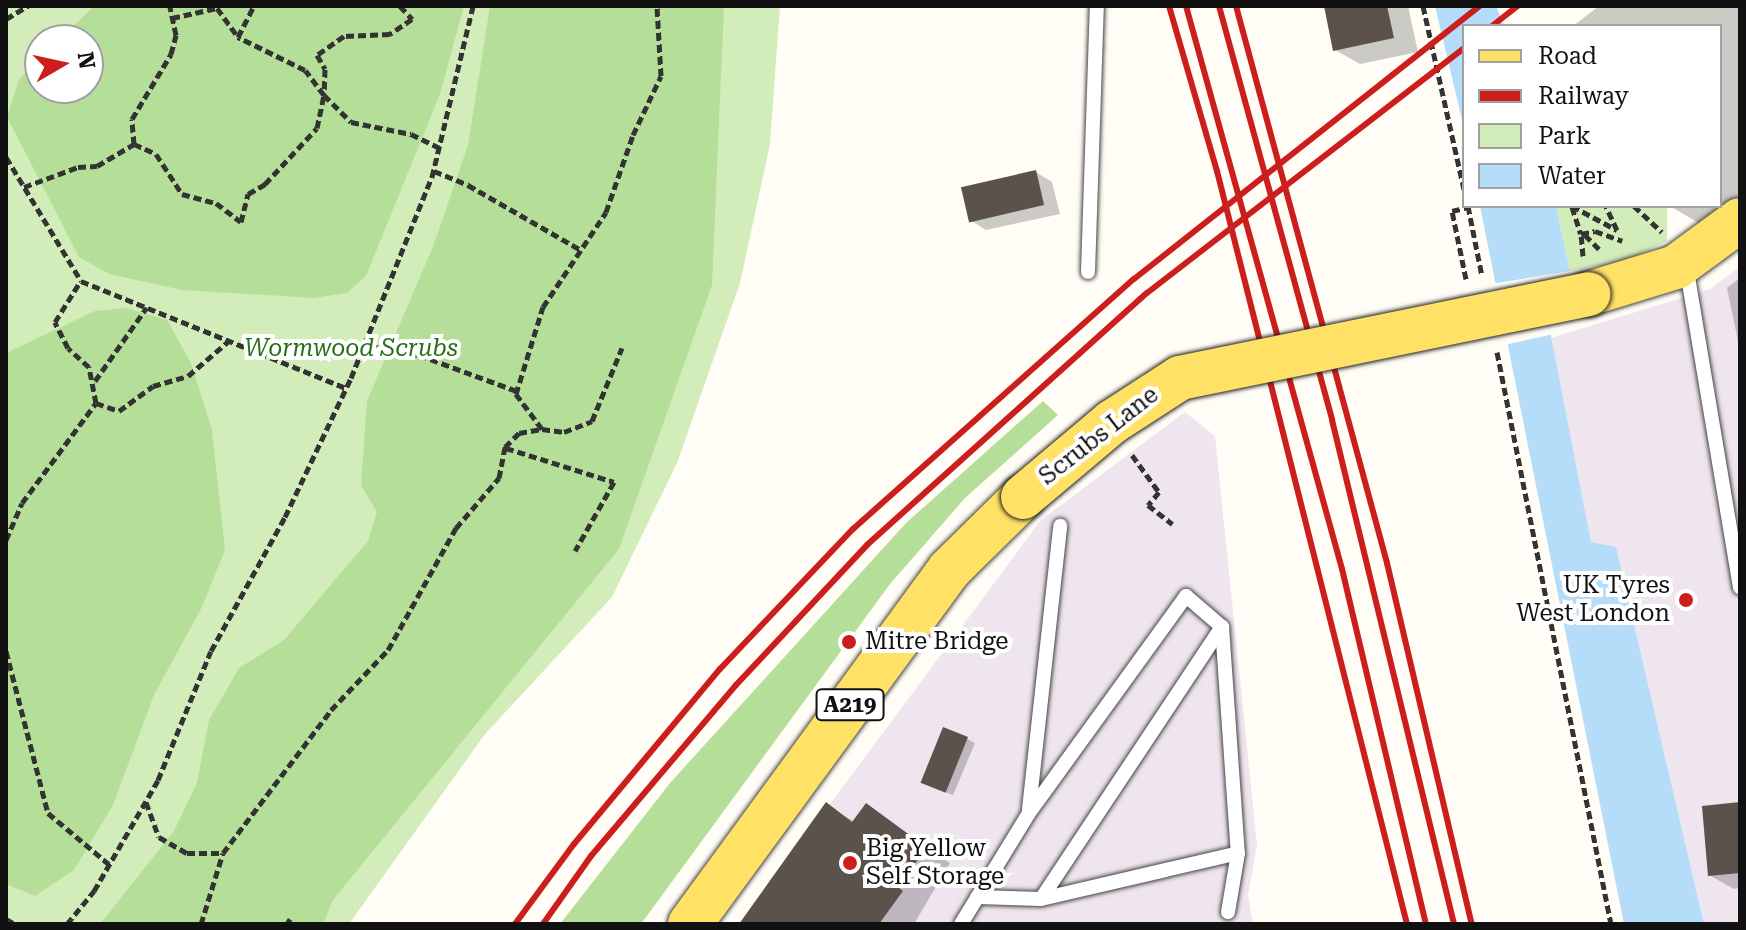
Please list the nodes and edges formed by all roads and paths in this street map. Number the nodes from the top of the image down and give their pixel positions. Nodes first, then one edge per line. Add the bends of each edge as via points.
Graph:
1 (28, 6) edge
2 (170, 6) edge
3 (254, 6) edge
4 (400, 6) edge
5 (473, 6) edge
6 (657, 6) edge
7 (1097, 6) edge
8 (1423, 6) edge
9 (172, 18) junction
10 (6, 19) edge
11 (238, 37) junction
12 (324, 95) junction
13 (134, 144) junction
14 (440, 148) junction
15 (6, 157) edge
16 (434, 171) junction
17 (1462, 180) edge
18 (24, 187) junction
19 (1464, 208) edge
20 (1468, 208) edge
21 (1573, 208) edge
22 (1576, 208) edge
23 (1607, 208) edge
24 (1636, 208) edge
25 (1740, 220) edge
26 (1583, 234) junction
27 (1632, 238) dead end
28 (1670, 245) junction
29 (1581, 247) dead end
30 (581, 250) junction
31 (1607, 257) dead end
32 (1088, 272) dead end
33 (1466, 279) dead end
34 (81, 281) junction
35 (1483, 284) dead end
36 (147, 307) junction
37 (230, 340) junction
38 (364, 345) junction
39 (1496, 346) dead end
40 (622, 348) dead end
41 (95, 382) junction
42 (346, 388) junction
43 (517, 391) junction
44 (96, 403) junction
45 (542, 429) junction
46 (505, 447) junction
47 (1130, 453) dead end
48 (1172, 524) dead end
49 (1060, 526) dead end
50 (6, 540) edge
51 (575, 551) dead end
52 (1740, 588) edge
53 (1222, 627) junction
54 (6, 651) edge
55 (146, 802) junction
56 (1029, 813) junction
57 (223, 853) junction
58 (1238, 853) junction
59 (110, 865) junction
60 (977, 897) junction
61 (1041, 899) junction
62 (1228, 912) dead end
63 (6, 919) edge
64 (15, 924) edge
65 (67, 924) edge
66 (201, 924) edge
67 (690, 924) edge
68 (961, 924) edge
69 (1611, 924) edge

1 - 10 path
2 - 9 path
3 - 11 path
4 - 12 path via 412,19 390,34 344,36 317,55 325,69
5 - 14 path
6 - 30 path via 661,76 606,212
7 - 32 lane
8 - 17 path
9 - 11 path via 217,8
9 - 13 path via 176,35 171,54 132,119
11 - 12 path via 305,70
12 - 13 path via 317,128 265,184 248,194 241,222 216,203 182,194 156,154
12 - 14 path via 351,122 411,134
13 - 18 path via 97,166 78,167
14 - 16 path
15 - 18 path
16 - 30 path
16 - 38 path
18 - 34 path
19 - 33 path via 1452,211
20 - 35 path
21 - 26 path
22 - 23 path via 1617,230
24 - 28 path
25 - 28 main road, Scrubs Lane / A219
26 - 27 path
26 - 29 path
26 - 31 path
28 - 52 lane
28 - 67 main road, Scrubs Lane / A219, bridge via 1588,294 1180,378 1112,422 1023,497 949,570
30 - 43 path via 543,307
34 - 36 path
34 - 41 path via 55,322
36 - 37 path
36 - 41 path
37 - 42 path
37 - 44 path via 188,376 153,386 119,411
38 - 42 path
38 - 43 path via 419,355
39 - 69 path
40 - 45 path via 592,421 564,432
41 - 44 path
42 - 55 path via 285,517 211,651
43 - 45 path
44 - 50 path via 22,503
45 - 46 path via 519,433
46 - 51 path via 614,482
46 - 57 path via 499,478 456,528 388,650 331,710
47 - 48 path via 1159,492 1148,505
49 - 56 lane
53 - 56 lane via 1186,596
53 - 58 lane
53 - 61 lane
54 - 59 path via 48,813
55 - 57 path via 159,837 187,853
55 - 59 path
56 - 60 lane
57 - 66 path
58 - 61 lane
58 - 62 lane
59 - 65 path
60 - 61 lane
60 - 68 lane
63 - 64 path

